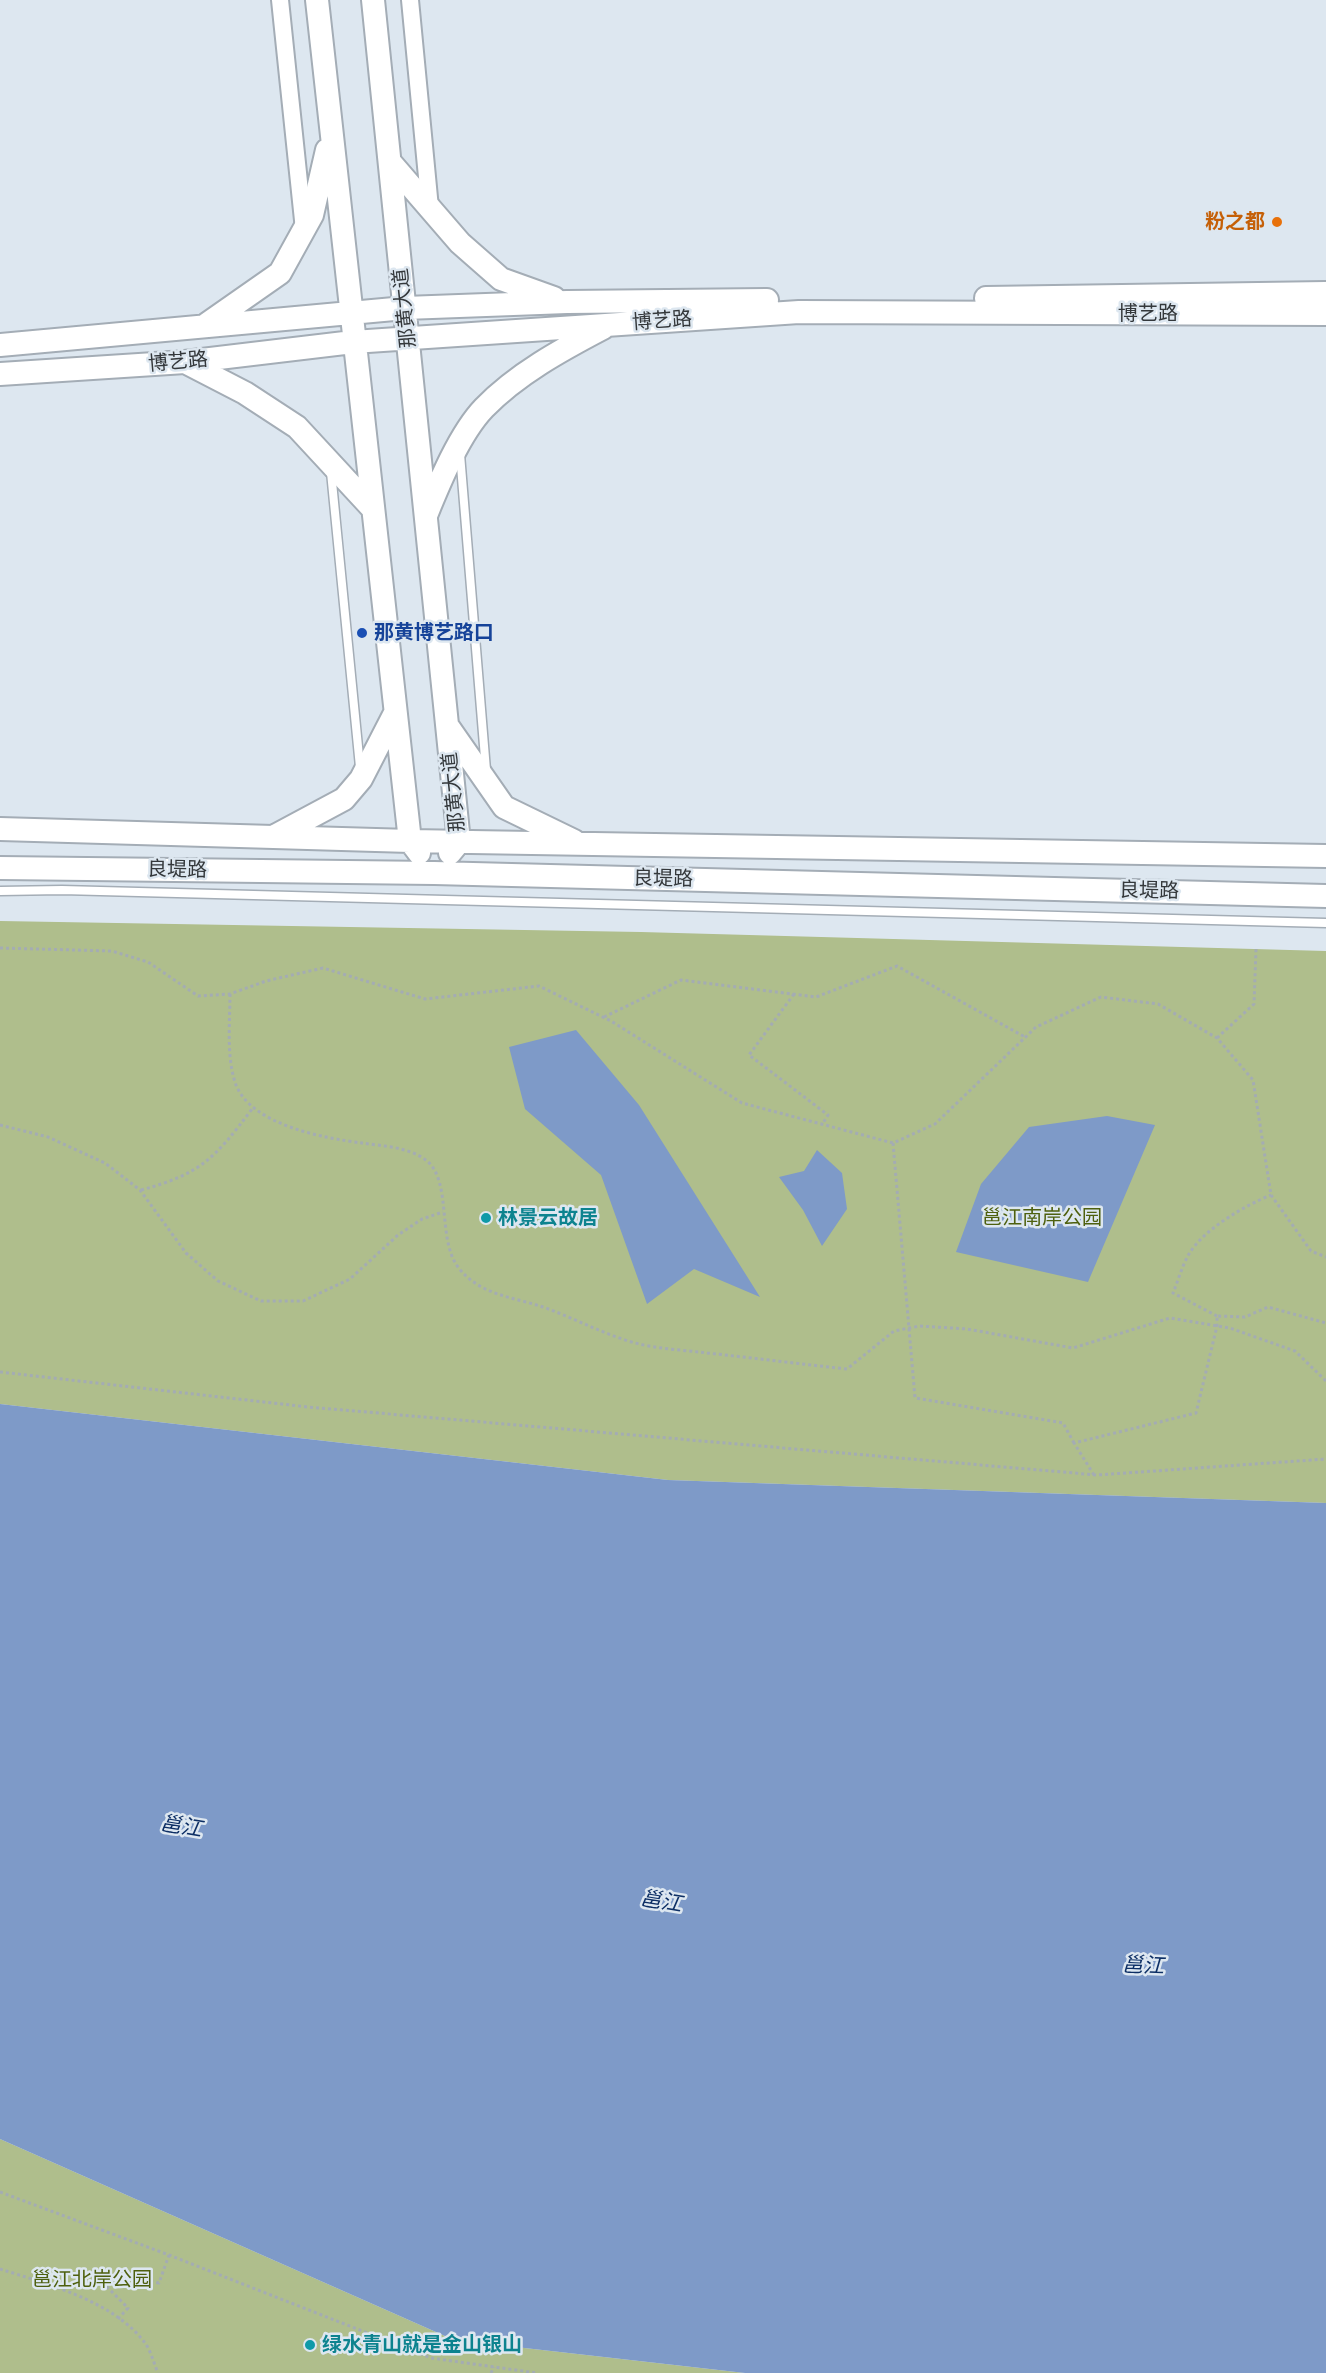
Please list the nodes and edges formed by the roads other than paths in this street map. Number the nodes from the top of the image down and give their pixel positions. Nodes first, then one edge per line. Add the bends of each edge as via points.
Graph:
1 (280, 0) edge
2 (317, 0) edge
3 (373, 0) edge
4 (410, 0) edge
5 (331, 131) junction
6 (390, 162) junction
7 (430, 208) junction
8 (304, 230) junction
9 (1326, 280) edge
10 (1326, 293) edge
11 (567, 302) junction
12 (1295, 304) junction
13 (405, 308) junction
14 (350, 312) junction
15 (1326, 314) edge
16 (1326, 322) edge
17 (608, 325) junction
18 (204, 326) junction
19 (408, 338) junction
20 (353, 342) junction
21 (0, 345) edge
22 (185, 363) junction
23 (0, 374) edge
24 (459, 446) junction
25 (330, 463) junction
26 (372, 508) junction
27 (426, 514) junction
28 (395, 713) junction
29 (447, 725) junction
30 (361, 779) junction
31 (487, 782) junction
32 (0, 829) edge
33 (272, 838) junction
34 (410, 841) junction
35 (459, 842) junction
36 (581, 844) junction
37 (1326, 856) edge
38 (0, 868) edge
39 (434, 873) junction
40 (0, 891) edge
41 (1326, 896) edge
42 (1326, 923) edge

1 - 8 street
2 - 5 main road
3 - 6 main road, 那黄大道
4 - 7 street
5 - 8 main road via 312,215
5 - 14 main road
6 - 7 main road
6 - 13 main road, 那黄大道
7 - 11 main road via 460,243 501,279
8 - 18 main road via 280,273
9 - 12 street
10 - 12 main road, 博艺路
11 - 12 main road, 博艺路
11 - 13 main road, 博艺路
12 - 15 main road, 博艺路
12 - 16 street
12 - 17 main road, 博艺路 via 799,312
13 - 14 main road, 博艺路
13 - 19 main road, 那黄大道
14 - 18 main road, 博艺路
14 - 20 main road
17 - 19 main road, 博艺路
17 - 24 main road via 544,360 483,409
18 - 21 main road, 博艺路
19 - 20 main road, 博艺路
19 - 27 main road, 那黄大道
20 - 22 main road, 博艺路
20 - 26 main road
22 - 23 main road, 博艺路
22 - 25 main road via 245,393 297,428
24 - 27 main road
24 - 31 lane
25 - 26 main road
25 - 30 lane
26 - 28 main road
27 - 29 main road, 那黄大道
28 - 30 main road
28 - 34 main road
29 - 31 main road
29 - 35 main road, 那黄大道
30 - 33 main road via 344,799
31 - 36 main road via 504,807
32 - 33 main road, 良堤路
33 - 34 main road, 良堤路
34 - 35 main road, 良堤路
34 - 39 main road
35 - 36 main road, 良堤路
35 - 39 main road, 那黄大道
36 - 37 main road, 良堤路
38 - 39 main road, 良堤路
39 - 41 main road, 良堤路
40 - 42 lane

